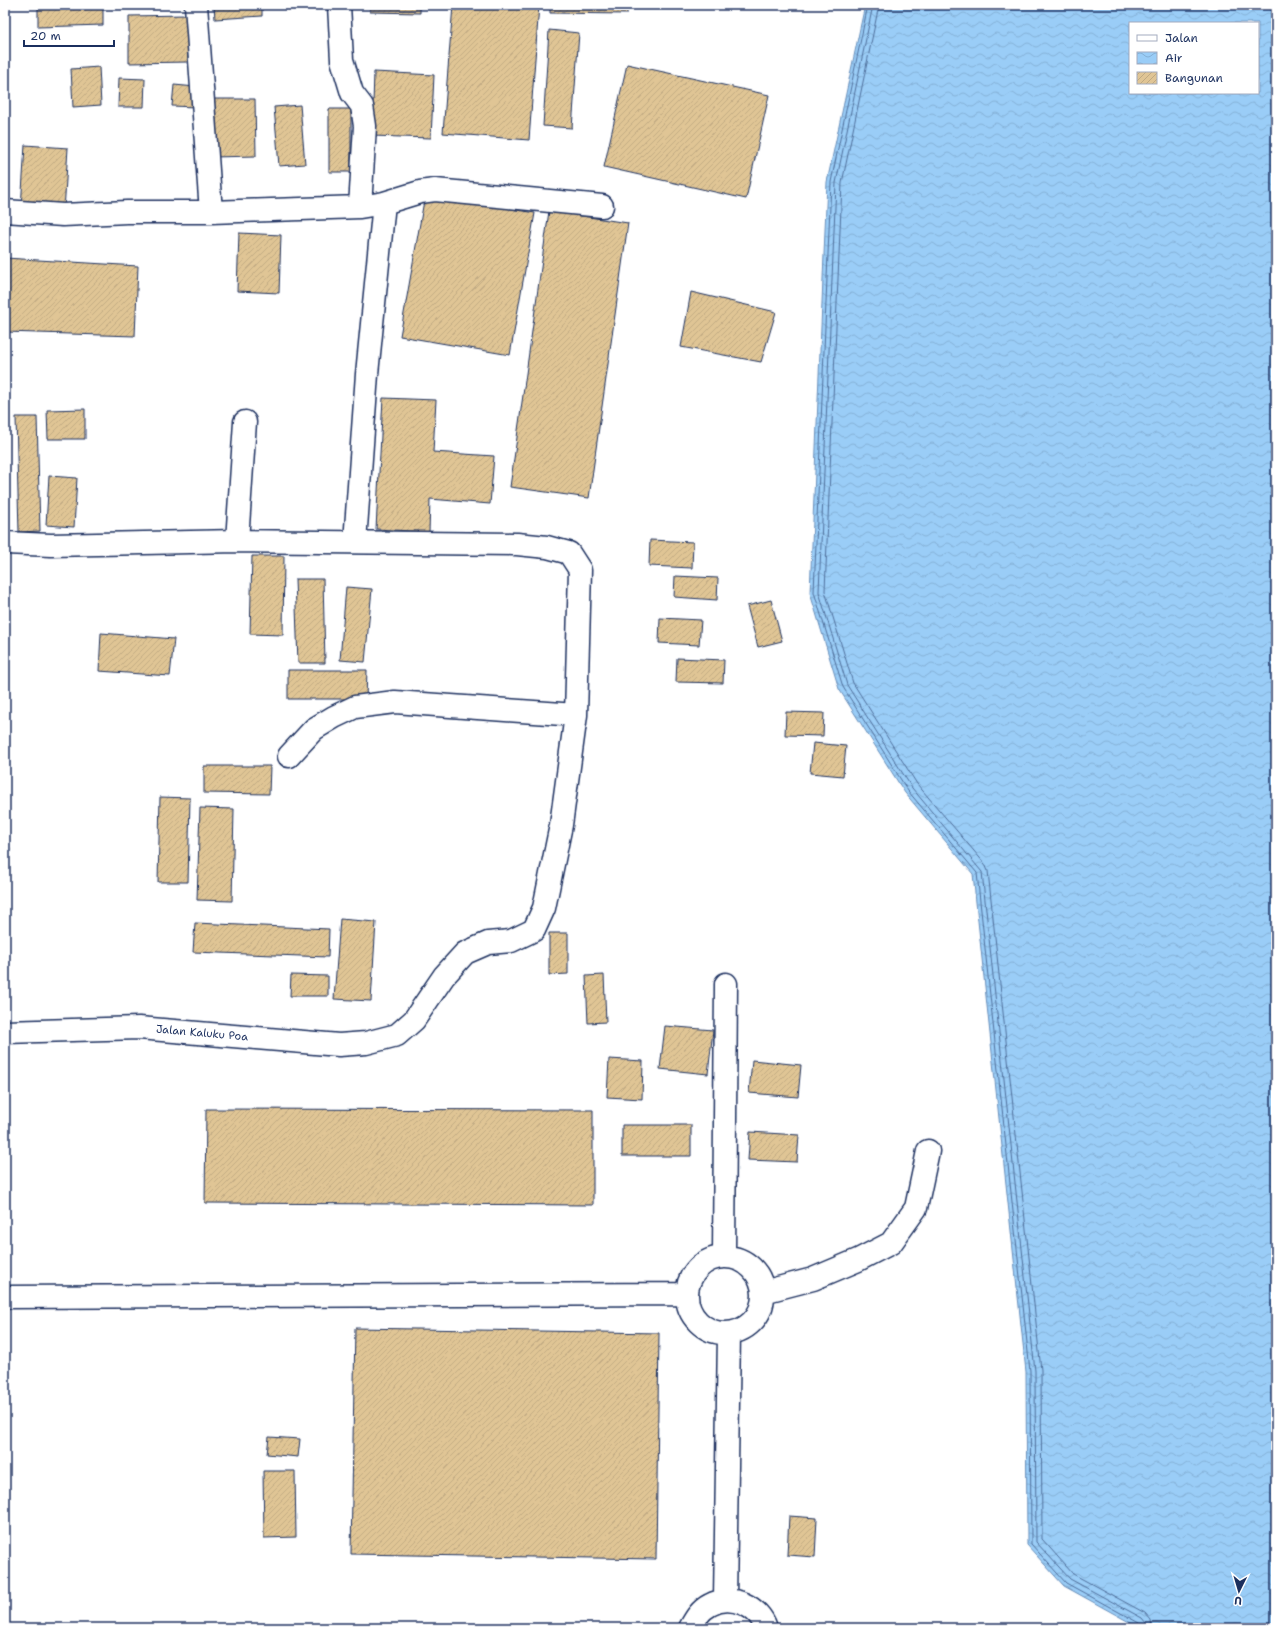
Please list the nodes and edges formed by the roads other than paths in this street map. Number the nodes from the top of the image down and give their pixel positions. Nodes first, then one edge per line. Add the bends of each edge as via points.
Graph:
1 (196, 5) edge
2 (339, 5) edge
3 (384, 203) junction
4 (602, 206) dead end
5 (360, 207) junction
6 (5, 211) edge
7 (211, 212) junction
8 (245, 422) dead end
9 (237, 541) junction
10 (355, 542) junction
11 (5, 543) edge
12 (576, 715) junction
13 (290, 756) dead end
14 (726, 984) dead end
15 (5, 1032) edge
16 (928, 1151) dead end
17 (724, 1256) junction
18 (763, 1292) junction
19 (686, 1294) junction
20 (5, 1297) edge
21 (729, 1333) junction
22 (725, 1600) junction
23 (690, 1628) edge
24 (766, 1628) edge

1 - 7 street
2 - 5 street via 342,60 352,93 362,106 365,126
3 - 4 street via 435,190
3 - 5 street
3 - 10 street via 367,374
5 - 7 street
6 - 7 street via 63,214
8 - 9 street
9 - 10 street
9 - 11 street via 51,546
10 - 12 street via 517,544 547,547 569,553 580,570
12 - 13 street via 395,702 374,704 355,707 314,729
12 - 15 street, Jalan Kaluku Poa via 560,825 544,908 534,930 511,941 488,942 465,953 444,976 414,1020 397,1035 366,1043 339,1045 139,1028
14 - 17 street
16 - 18 street via 916,1208 891,1243 858,1260 813,1278
17 - 18 street via 740,1260 751,1267 760,1277
17 - 19 street via 708,1258 697,1267 688,1280
18 - 21 street via 761,1306 754,1320 744,1328
19 - 20 street
19 - 21 street via 689,1309 698,1323 712,1331
21 - 22 street
22 - 23 street via 710,1604 698,1614
22 - 24 street via 741,1602 754,1610

